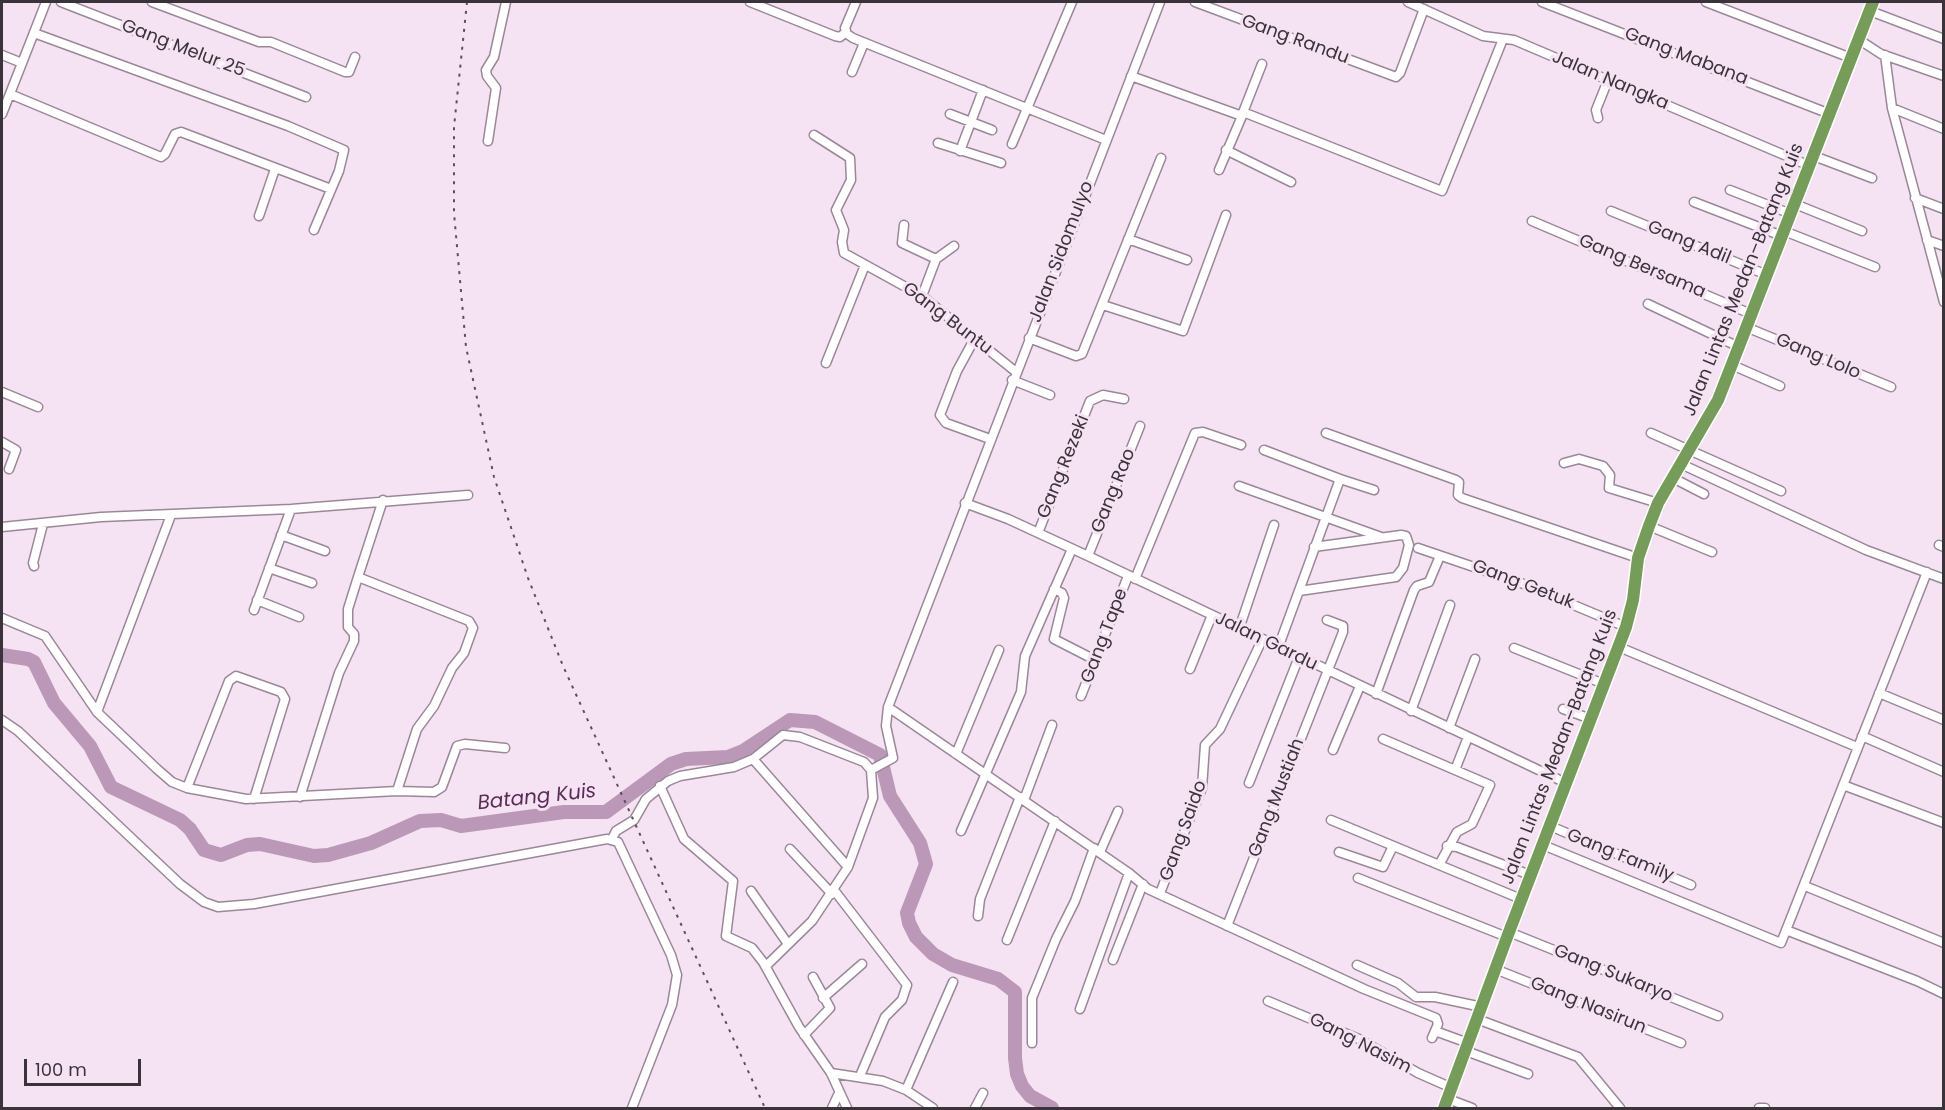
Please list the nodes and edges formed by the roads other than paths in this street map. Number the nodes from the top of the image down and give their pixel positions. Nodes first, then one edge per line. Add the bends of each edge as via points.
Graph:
1 (44, 2) edge
2 (61, 2) edge
3 (152, 2) edge
4 (506, 2) edge
5 (750, 2) edge
6 (856, 2) edge
7 (1072, 2) edge
8 (1160, 2) edge
9 (1195, 2) edge
10 (1408, 2) edge
11 (1542, 2) edge
12 (1706, 2) edge
13 (1424, 9) junction
14 (1866, 20) edge
15 (846, 32) junction
16 (33, 33) junction
17 (1503, 39) junction
18 (1944, 39) edge
19 (864, 43) junction
20 (1883, 54) junction
21 (2, 55) edge
22 (355, 57) dead end
23 (1851, 58) junction
24 (22, 63) junction
25 (1262, 64) dead end
26 (852, 72) dead end
27 (1131, 76) junction
28 (1944, 76) edge
29 (1608, 80) junction
30 (983, 90) junction
31 (10, 94) junction
32 (306, 97) dead end
33 (1028, 107) junction
34 (1892, 108) junction
35 (2, 114) edge
36 (950, 114) dead end
37 (1242, 114) junction
38 (1830, 114) junction
39 (1598, 118) dead end
40 (972, 122) junction
41 (1944, 129) edge
42 (993, 130) dead end
43 (814, 135) dead end
44 (1106, 140) junction
45 (488, 141) dead end
46 (938, 143) dead end
47 (1012, 144) dead end
48 (1226, 150) junction
49 (960, 151) junction
50 (1161, 158) dead end
51 (1812, 160) junction
52 (1001, 163) dead end
53 (275, 169) junction
54 (1219, 170) dead end
55 (1872, 178) dead end
56 (1291, 182) dead end
57 (331, 189) junction
58 (1730, 190) dead end
59 (1915, 198) junction
60 (1694, 202) dead end
61 (1793, 209) junction
62 (1944, 209) edge
63 (1611, 211) dead end
64 (1226, 215) dead end
65 (259, 216) dead end
66 (1532, 221) dead end
67 (904, 225) dead end
68 (314, 230) dead end
69 (1862, 231) dead end
70 (1783, 234) junction
71 (1128, 239) junction
72 (1927, 240) junction
73 (954, 246) dead end
74 (1944, 246) edge
75 (936, 259) junction
76 (1187, 260) dead end
77 (865, 266) junction
78 (1875, 267) dead end
79 (1767, 275) junction
80 (922, 296) junction
81 (1944, 302) edge
82 (1648, 304) dead end
83 (1103, 305) junction
84 (1751, 314) junction
85 (1746, 327) junction
86 (975, 338) junction
87 (1029, 338) junction
88 (1739, 347) junction
89 (826, 363) dead end
90 (1732, 365) junction
91 (1014, 376) junction
92 (1780, 386) dead end
93 (1891, 387) dead end
94 (2, 392) edge
95 (1050, 395) dead end
96 (1124, 399) dead end
97 (38, 407) dead end
98 (1140, 426) dead end
99 (1326, 433) dead end
100 (1651, 433) dead end
101 (990, 440) junction
102 (2, 442) edge
103 (1241, 445) dead end
104 (1690, 449) junction
105 (1264, 450) dead end
106 (1564, 463) dead end
107 (1681, 464) junction
108 (9, 469) dead end
109 (1340, 478) junction
110 (1673, 478) junction
111 (1239, 486) dead end
112 (1374, 490) dead end
113 (1781, 491) dead end
114 (1704, 494) dead end
115 (468, 495) dead end
116 (383, 500) junction
117 (965, 503) junction
118 (1658, 503) junction
119 (291, 508) junction
120 (171, 515) junction
121 (1326, 515) junction
122 (43, 524) junction
123 (1274, 525) dead end
124 (2, 526) edge
125 (1649, 526) junction
126 (1038, 533) junction
127 (281, 535) junction
128 (1381, 537) junction
129 (1314, 547) junction
130 (1418, 548) dead end
131 (1072, 549) junction
132 (325, 551) dead end
133 (1712, 552) dead end
134 (1088, 556) junction
135 (1440, 556) junction
136 (1638, 558) junction
137 (34, 566) dead end
138 (269, 568) junction
139 (1927, 572) junction
140 (358, 577) junction
141 (1131, 578) junction
142 (1944, 579) edge
143 (312, 583) dead end
144 (1054, 589) junction
145 (1299, 591) junction
146 (258, 600) junction
147 (1450, 605) dead end
148 (254, 610) dead end
149 (1212, 615) junction
150 (299, 617) dead end
151 (2, 618) edge
152 (1327, 620) dead end
153 (1626, 627) junction
154 (1239, 628) junction
155 (1262, 640) junction
156 (1619, 646) junction
157 (1278, 648) junction
158 (1514, 648) dead end
159 (999, 650) dead end
160 (1299, 657) junction
161 (1475, 659) dead end
162 (1097, 661) junction
163 (1190, 669) dead end
164 (1328, 671) junction
165 (1604, 684) junction
166 (1360, 686) junction
167 (1879, 693) junction
168 (1376, 694) junction
169 (1081, 696) dead end
170 (888, 707) junction
171 (1563, 708) dead end
172 (1411, 711) junction
173 (97, 712) junction
174 (1591, 719) junction
175 (2, 720) edge
176 (1944, 720) edge
177 (1052, 724) dead end
178 (1449, 728) junction
179 (1862, 736) junction
180 (1468, 737) junction
181 (1383, 739) dead end
182 (1857, 747) junction
183 (505, 748) dead end
184 (1333, 750) dead end
185 (956, 754) junction
186 (753, 759) junction
187 (874, 769) junction
188 (1455, 770) junction
189 (1944, 772) edge
190 (987, 776) junction
191 (1250, 783) dead end
192 (1566, 783) junction
193 (1843, 785) junction
194 (660, 786) junction
195 (187, 788) junction
196 (397, 791) junction
197 (300, 797) junction
198 (254, 799) junction
199 (1022, 799) junction
200 (1118, 811) dead end
201 (1331, 820) dead end
202 (1055, 821) junction
203 (1944, 823) edge
204 (1550, 826) junction
205 (961, 831) dead end
206 (612, 839) junction
207 (1543, 845) junction
208 (1393, 846) junction
209 (1447, 846) junction
210 (790, 849) dead end
211 (1097, 850) junction
212 (1340, 852) dead end
213 (1439, 865) junction
214 (848, 867) junction
215 (1129, 873) junction
216 (1530, 875) junction
217 (1359, 878) dead end
218 (1143, 884) junction
219 (1691, 885) dead end
220 (1805, 886) junction
221 (751, 891) dead end
222 (833, 892) junction
223 (1160, 893) junction
224 (1521, 899) junction
225 (978, 916) dead end
226 (1227, 926) junction
227 (1786, 930) junction
228 (1508, 934) junction
229 (1007, 940) dead end
230 (1944, 943) edge
231 (788, 944) junction
232 (1113, 960) dead end
233 (862, 964) dead end
234 (1357, 965) dead end
235 (766, 966) junction
236 (1495, 969) junction
237 (813, 977) dead end
238 (953, 982) dead end
239 (1944, 994) edge
240 (823, 998) junction
241 (1268, 1001) dead end
242 (1482, 1006) junction
243 (1080, 1009) dead end
244 (1718, 1016) dead end
245 (1477, 1019) junction
246 (804, 1035) junction
247 (1032, 1043) dead end
248 (1681, 1043) dead end
249 (1467, 1047) junction
250 (831, 1073) junction
251 (1528, 1074) dead end
252 (860, 1076) junction
253 (906, 1090) junction
254 (983, 1093) dead end
255 (838, 1095) junction
256 (1448, 1099) edge
257 (632, 1108) edge
258 (832, 1108) edge
259 (847, 1108) edge
260 (933, 1108) edge
261 (975, 1108) edge
262 (1472, 1108) edge
263 (1620, 1108) edge
264 (1759, 1108) edge
265 (1765, 1108) edge

1 - 16 street
2 - 32 street, Gang Melur 25
3 - 22 street via 345,72 349,72
4 - 45 street via 494,57 486,70 496,88
5 - 15 street via 835,36
6 - 15 street
7 - 33 street
8 - 27 street, Jalan Sidomulyo
9 - 13 street, Gang Randu via 1395,77 1400,73
10 - 13 street, Jalan Nangka
11 - 38 street, Gang Mabana
12 - 23 street
13 - 17 street, Jalan Nangka via 1483,36
14 - 18 street
14 - 20 street via 1872,49
14 - 23 highway, Jalan Lintas Medan–Batang Kuis
15 - 19 street
16 - 24 street
16 - 57 street via 339,147 345,154
17 - 29 street, Jalan Nangka via 1514,40
17 - 37 street via 1442,191
19 - 26 street
19 - 30 street
20 - 28 street
20 - 34 street
21 - 24 street
23 - 38 highway, Jalan Lintas Medan–Batang Kuis
24 - 31 street
25 - 37 street
27 - 37 street
27 - 44 street, Jalan Sidomulyo
29 - 39 street via 1597,106
29 - 51 street, Jalan Nangka
30 - 33 street
30 - 40 street
31 - 35 street
31 - 53 street via 161,158 175,134 181,132
33 - 44 street
33 - 47 street
34 - 41 street
34 - 59 street
36 - 40 street
37 - 48 street
38 - 51 highway, Jalan Lintas Medan–Batang Kuis
40 - 42 street
40 - 49 street
43 - 77 street, Gang Buntu via 850,158 851,180 836,210 844,230 844,253
44 - 87 street, Jalan Sidomulyo
46 - 49 street
48 - 54 street
48 - 56 street
49 - 52 street
50 - 71 street
51 - 55 street, Jalan Nangka
51 - 61 highway, Jalan Lintas Medan–Batang Kuis
53 - 57 street
53 - 65 street
57 - 68 street
58 - 61 street
59 - 62 street
59 - 72 street
60 - 70 street
61 - 69 street
61 - 70 highway, Jalan Lintas Medan–Batang Kuis
63 - 79 street, Gang Adil
64 - 83 street via 1183,331
66 - 84 street, Gang Bersama
67 - 75 street via 902,243
70 - 78 street
70 - 79 highway, Jalan Lintas Medan–Batang Kuis
71 - 76 street
71 - 83 street
72 - 74 street
72 - 81 street
73 - 75 street
75 - 80 street
77 - 80 street, Gang Buntu
77 - 89 street
79 - 84 highway, Jalan Lintas Medan–Batang Kuis
80 - 86 street, Gang Buntu
82 - 88 street
83 - 87 street via 1079,356
84 - 85 highway, Jalan Lintas Medan–Batang Kuis
85 - 88 highway, Jalan Lintas Medan–Batang Kuis
85 - 93 street, Gang Lolo
86 - 91 street, Gang Buntu
86 - 101 street via 947,392 941,418
87 - 91 street, Jalan Sidomulyo
88 - 90 highway, Jalan Lintas Medan–Batang Kuis
90 - 92 street
90 - 104 highway, Jalan Lintas Medan–Batang Kuis via 1718,400
91 - 95 street, Gang Buntu
91 - 101 street, Jalan Sidomulyo
94 - 97 street
96 - 126 street, Gang Rezeki via 1103,395 1090,401
98 - 134 street, Gang Rao
99 - 136 street via 1456,480 1462,498
100 - 104 street
101 - 117 street, Jalan Sidomulyo
102 - 108 street via 16,450
103 - 141 street, Gang Tape via 1195,433
104 - 107 highway, Jalan Lintas Medan–Batang Kuis
104 - 113 street
105 - 109 street
106 - 118 street via 1579,459 1603,466 1610,475 1609,488
107 - 110 highway, Jalan Lintas Medan–Batang Kuis
107 - 139 street via 1866,550
109 - 112 street
109 - 121 street
110 - 114 street
110 - 118 highway, Jalan Lintas Medan–Batang Kuis
111 - 121 street
115 - 116 street
116 - 119 street
116 - 140 street
117 - 126 street, Jalan Gardu
117 - 170 street, Jalan Sidomulyo
118 - 125 highway, Jalan Lintas Medan–Batang Kuis
119 - 120 street
119 - 127 street
120 - 122 street
120 - 173 street
121 - 128 street
121 - 129 street
122 - 124 street
122 - 137 street
123 - 154 street
125 - 133 street
125 - 136 highway, Jalan Lintas Medan–Batang Kuis
126 - 131 street, Jalan Gardu
127 - 132 street
127 - 138 street
128 - 129 street
128 - 145 street via 1403,535 1408,539 1408,554 1396,577
129 - 145 street
130 - 135 street, Gang Getuk
131 - 134 street, Jalan Gardu
131 - 144 street
134 - 141 street, Jalan Gardu
135 - 153 street, Gang Getuk via 1444,554 1521,583
135 - 168 street via 1429,582 1414,590
136 - 153 highway, Jalan Lintas Medan–Batang Kuis
138 - 143 street
138 - 146 street
139 - 142 street
139 - 167 street
140 - 196 street via 469,621 472,626 464,653 417,729
140 - 197 street via 348,609 348,627 354,641 339,673
141 - 149 street, Jalan Gardu
141 - 162 street, Gang Tape
144 - 162 street via 1064,598 1054,639
144 - 190 street via 1025,656 1021,692
145 - 157 street
146 - 148 street
146 - 150 street
147 - 172 street
149 - 154 street, Jalan Gardu
149 - 163 street
151 - 173 street via 45,636
152 - 164 street, Gang Mustiah via 1344,628
153 - 156 highway, Jalan Lintas Medan–Batang Kuis
154 - 155 street, Jalan Gardu
155 - 157 street, Jalan Gardu
155 - 223 street, Gang Saido via 1220,729 1205,745 1202,788
156 - 165 highway, Jalan Lintas Medan–Batang Kuis
156 - 182 street
157 - 160 street, Jalan Gardu
158 - 165 street
159 - 185 street
160 - 164 street, Jalan Gardu
160 - 191 street
161 - 178 street
162 - 169 street, Gang Tape
164 - 166 street, Jalan Gardu
164 - 226 street, Gang Mustiah
165 - 174 highway, Jalan Lintas Medan–Batang Kuis
166 - 168 street, Jalan Gardu
166 - 184 street
167 - 176 street
167 - 179 street
168 - 172 street, Jalan Gardu
170 - 185 street
170 - 187 street via 886,726 893,756
171 - 174 street
172 - 178 street, Jalan Gardu
173 - 195 street via 172,782
174 - 192 highway, Jalan Lintas Medan–Batang Kuis
175 - 206 street via 180,884 218,907 254,904
177 - 199 street
178 - 180 street, Jalan Gardu
179 - 182 street
179 - 189 street
180 - 188 street
180 - 192 street, Jalan Gardu
181 - 188 street
182 - 193 street
183 - 196 street via 460,744 454,750 439,791
185 - 190 street
186 - 187 street via 777,739 791,734 852,755
186 - 194 street via 719,771 680,776
186 - 214 street
187 - 214 street via 873,798
188 - 209 street via 1490,787 1472,824 1460,829
190 - 199 street
190 - 205 street
192 - 204 highway, Jalan Lintas Medan–Batang Kuis
193 - 203 street
193 - 220 street
194 - 206 street via 639,807 638,816 615,831
194 - 235 street via 684,839 733,881 726,936 752,948
195 - 198 street
195 - 198 street via 229,681 236,676 281,692 285,699
196 - 197 street
197 - 198 street
199 - 202 street
199 - 225 street via 980,899
200 - 211 street
201 - 208 street
202 - 211 street
202 - 229 street
204 - 207 highway, Jalan Lintas Medan–Batang Kuis
204 - 219 street, Gang Family
206 - 257 street via 625,854 677,975 672,1005
207 - 216 highway, Jalan Lintas Medan–Batang Kuis
207 - 227 street via 1779,942
208 - 212 street via 1383,867
208 - 213 street
209 - 213 street
209 - 216 street
210 - 222 street
211 - 215 street
211 - 247 street via 1034,993
213 - 224 street
214 - 222 street
215 - 218 street
215 - 243 street
216 - 224 highway, Jalan Lintas Medan–Batang Kuis
217 - 228 street, Gang Sukaryo
218 - 223 street
218 - 232 street
220 - 227 street
220 - 230 street
221 - 231 street
222 - 231 street via 812,921
222 - 252 street via 908,985 901,1001 885,1017
223 - 226 street
224 - 228 highway, Jalan Lintas Medan–Batang Kuis
226 - 249 street via 1435,1018 1438,1024 1434,1035
227 - 239 street
228 - 236 highway, Jalan Lintas Medan–Batang Kuis
228 - 244 street, Gang Sukaryo
231 - 235 street
233 - 240 street
234 - 242 street via 1398,983 1416,997
235 - 246 street
236 - 242 highway, Jalan Lintas Medan–Batang Kuis
236 - 248 street, Gang Nasirun
237 - 240 street
238 - 253 street
240 - 246 street via 829,1010
241 - 256 street, Gang Nasim via 1359,1039 1418,1073
242 - 245 highway, Jalan Lintas Medan–Batang Kuis
245 - 249 highway, Jalan Lintas Medan–Batang Kuis
245 - 263 street via 1578,1057
246 - 250 street
249 - 251 street
249 - 256 highway, Jalan Lintas Medan–Batang Kuis
250 - 252 street
250 - 255 street
252 - 253 street
253 - 260 street
254 - 261 street
255 - 258 street
255 - 259 street
256 - 262 street, Gang Nasim
264 - 265 street

